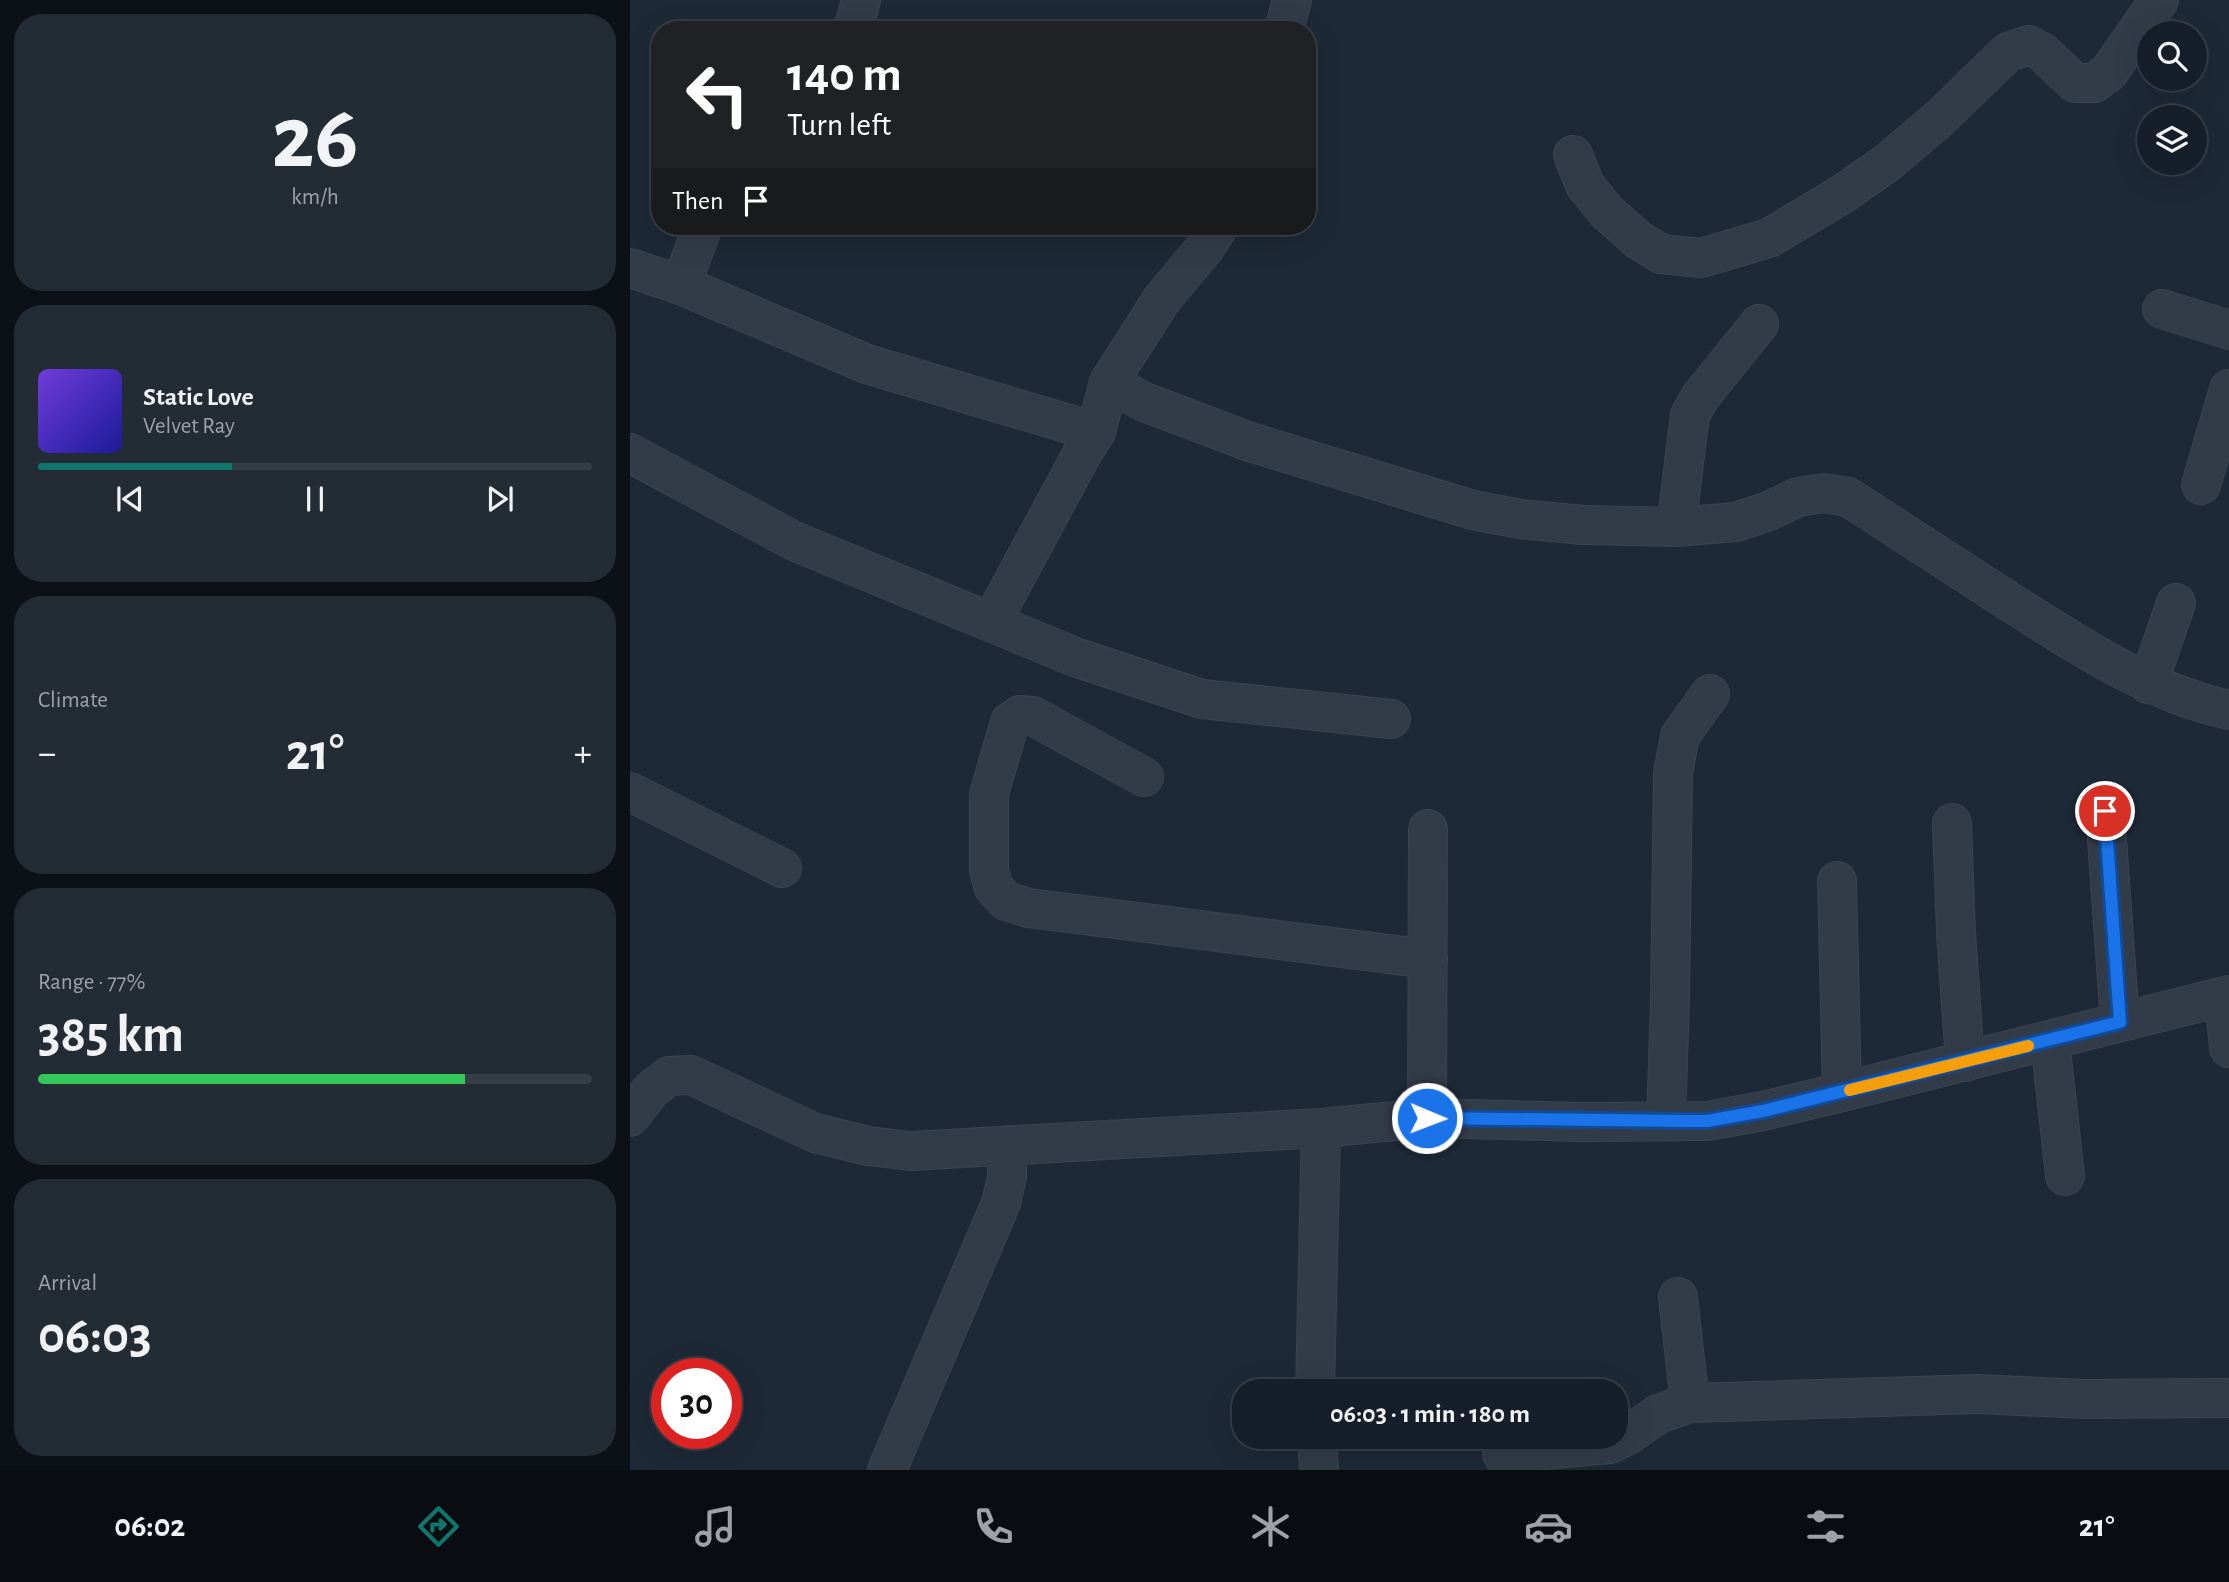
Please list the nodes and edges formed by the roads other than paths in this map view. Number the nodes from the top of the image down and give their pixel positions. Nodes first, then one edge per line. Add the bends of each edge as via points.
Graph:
1 (861, 0) edge
2 (1292, 0) edge
3 (2159, 0) edge
4 (855, 21) edge
5 (1286, 21) edge
6 (1573, 155) dead end
7 (700, 235) edge
8 (1214, 235) edge
9 (630, 268) edge
10 (681, 285) junction
11 (2162, 309) dead end
12 (1759, 324) dead end
13 (2229, 330) edge
14 (1109, 382) junction
15 (2229, 389) edge
16 (1096, 432) junction
17 (630, 453) edge
18 (2201, 485) dead end
19 (1676, 527) junction
20 (2176, 603) dead end
21 (992, 621) junction
22 (2148, 684) junction
23 (1710, 694) dead end
24 (2229, 710) edge
25 (1391, 719) dead end
26 (1144, 777) dead end
27 (630, 792) edge
28 (2105, 811) dead end
29 (1952, 823) dead end
30 (1428, 829) dead end
31 (782, 868) dead end
32 (1838, 881) dead end
33 (1428, 959) junction
34 (2226, 996) edge
35 (2120, 1022) junction
36 (2050, 1040) junction
37 (2229, 1048) edge
38 (1965, 1062) junction
39 (1842, 1092) junction
40 (630, 1117) edge
41 (1427, 1118) junction
42 (1666, 1121) junction
43 (1321, 1128) junction
44 (1007, 1145) junction
45 (2064, 1176) dead end
46 (1678, 1297) dead end
47 (1315, 1379) edge
48 (2229, 1398) edge
49 (1689, 1403) junction
50 (1318, 1449) edge
51 (1503, 1454) dead end
52 (887, 1470) edge
53 (1319, 1470) edge

1 - 4 street
2 - 5 street
3 - 6 street via 2109,72 2094,83 2075,83 2029,45 2008,52 1914,140 1841,195 1769,238 1701,258 1661,254 1637,239 1586,185
7 - 10 street
8 - 14 street via 1162,299
9 - 10 street
10 - 16 street via 867,364
11 - 13 street
12 - 19 street via 1689,415
14 - 16 street
14 - 19 street via 1142,401 1250,442 1473,510 1583,525
15 - 18 street
16 - 21 street
17 - 21 street via 794,541
19 - 22 street via 1736,522 1798,497 1824,493 1848,497 2082,648
20 - 22 street
21 - 25 street via 1074,657 1202,699
22 - 24 street
23 - 42 street via 1681,736 1673,773
26 - 33 street via 1032,716 1020,715 1010,722 989,794 989,871 994,888 1006,901 1029,908
27 - 31 street
28 - 35 street
29 - 38 street
30 - 33 street
32 - 39 street
33 - 41 street
34 - 35 street
34 - 37 street
35 - 36 street
36 - 38 street
36 - 45 street
38 - 39 street
39 - 42 street via 1707,1121
40 - 44 street via 669,1076 691,1075 815,1133 868,1146 911,1151
41 - 42 street
41 - 43 street
43 - 44 street
43 - 47 street
44 - 52 street via 1001,1203
46 - 49 street
48 - 49 street via 1977,1394
49 - 51 street via 1658,1414 1610,1444
50 - 53 street

